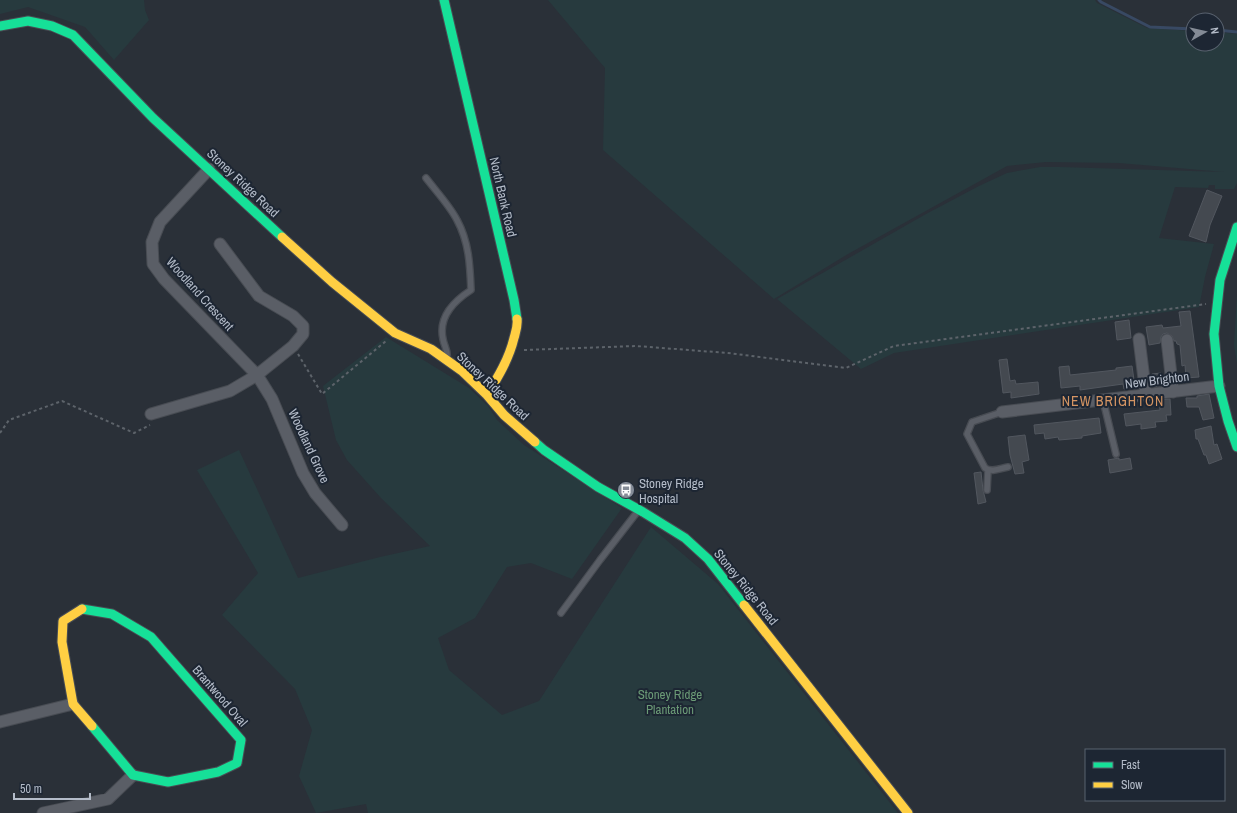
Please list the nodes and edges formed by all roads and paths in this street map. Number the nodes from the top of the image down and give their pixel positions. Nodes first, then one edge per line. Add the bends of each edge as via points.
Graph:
1 (444, 0) edge
2 (0, 26) edge
3 (209, 169) junction
4 (426, 178) dead end
5 (1237, 227) edge
6 (220, 244) dead end
7 (1217, 302) junction
8 (396, 333) junction
9 (1139, 339) dead end
10 (1167, 340) dead end
11 (293, 346) junction
12 (511, 351) junction
13 (446, 360) junction
14 (256, 375) junction
15 (1219, 386) junction
16 (1173, 392) junction
17 (487, 395) junction
18 (1146, 395) junction
19 (1103, 400) junction
20 (1002, 412) joint
21 (151, 414) joint
22 (0, 432) edge
23 (1237, 447) edge
24 (1116, 454) dead end
25 (1008, 467) dead end
26 (988, 470) junction
27 (987, 490) dead end
28 (639, 510) junction
29 (342, 525) dead end
30 (561, 613) dead end
31 (73, 704) junction
32 (0, 722) edge
33 (133, 775) junction
34 (43, 813) edge
35 (908, 813) edge

1 - 12 street, North Bank Road via 514,300 518,324
2 - 3 street, Stoney Ridge Road via 28,21 52,26 73,35 153,118
3 - 8 street, Stoney Ridge Road via 332,282
3 - 14 street, Woodland Crescent via 160,222 152,242 153,264 164,279
4 - 13 lane via 456,219 468,252 471,290 450,307 441,331 447,352
5 - 7 street via 1220,280
6 - 11 street via 259,296 293,316 303,326 303,334
7 - 12 path via 894,346 846,368 728,353 636,346
7 - 15 street via 1214,334
8 - 11 path via 322,394
8 - 13 street, Stoney Ridge Road via 431,349
9 - 18 street
10 - 16 street
11 - 14 street
12 - 17 street, North Bank Road
13 - 17 street, Stoney Ridge Road via 462,371
14 - 21 street via 230,391
14 - 29 street, Woodland Grove via 272,399 303,473 315,493
15 - 16 street, New Brighton
15 - 23 street
16 - 18 street, New Brighton
17 - 28 street, Stoney Ridge Road via 504,415 544,450 598,487
18 - 19 street, New Brighton
19 - 20 street, New Brighton
19 - 24 lane
20 - 26 lane via 972,422 967,434
21 - 22 path via 150,425 134,433 62,401 10,420
25 - 26 lane
26 - 27 lane
28 - 30 lane
28 - 35 street, Stoney Ridge Road via 685,538 708,559
31 - 32 street
31 - 33 street
31 - 33 street, Brantwood Oval via 62,642 64,621 82,609 112,614 150,637 241,740 237,763 218,772 168,782
33 - 34 street via 108,799

